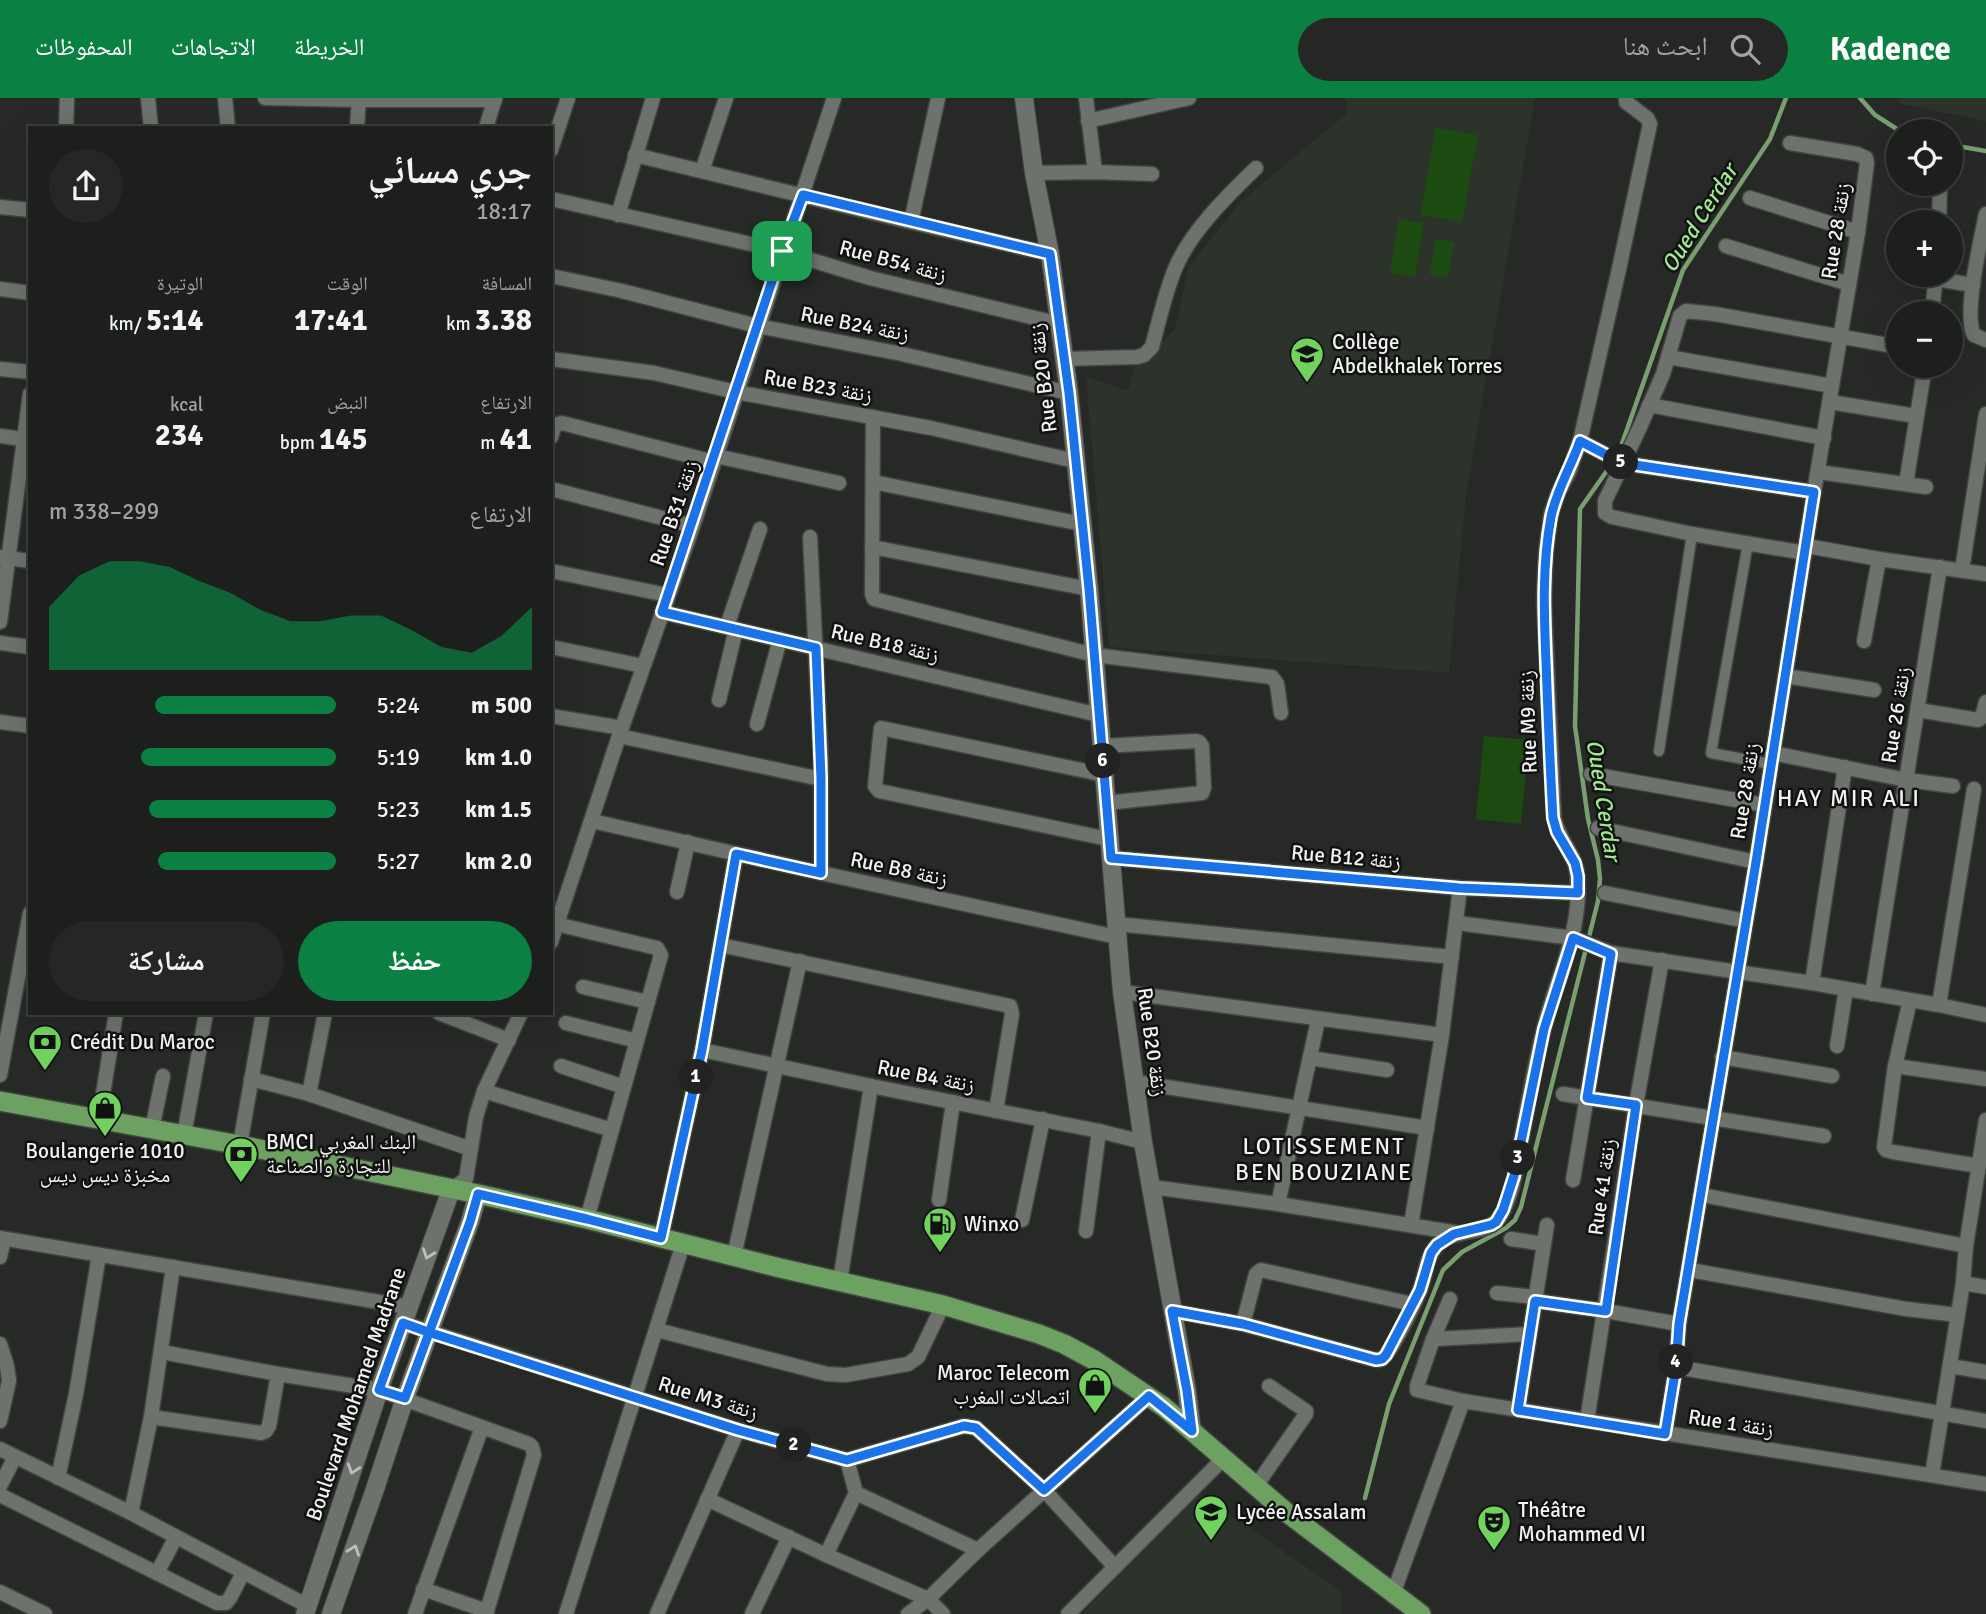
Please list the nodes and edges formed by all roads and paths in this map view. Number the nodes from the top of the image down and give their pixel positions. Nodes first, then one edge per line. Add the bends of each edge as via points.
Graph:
1 (67, 98) edge
2 (148, 98) edge
3 (225, 98) edge
4 (265, 98) edge
5 (568, 98) edge
6 (653, 98) edge
7 (726, 98) edge
8 (834, 98) edge
9 (938, 98) edge
10 (1024, 98) edge
11 (1086, 98) edge
12 (1189, 98) edge
13 (1626, 98) edge
14 (359, 99) edge
15 (495, 99) edge
16 (1138, 104) edge
17 (1088, 121) junction
18 (66, 126) edge
19 (151, 126) edge
20 (228, 126) edge
21 (357, 126) edge
22 (487, 126) edge
23 (1790, 143) dead end
24 (553, 144) edge
25 (635, 155) junction
26 (1256, 168) dead end
27 (702, 171) junction
28 (1095, 172) junction
29 (1034, 173) junction
30 (1153, 174) dead end
31 (803, 195) junction
32 (1750, 198) dead end
33 (553, 199) edge
34 (0, 207) edge
35 (28, 210) edge
36 (1986, 214) edge
37 (618, 215) junction
38 (911, 222) junction
39 (1858, 232) junction
40 (1726, 246) dead end
41 (782, 251) junction
42 (1050, 254) junction
43 (553, 276) edge
44 (1963, 283) edge
45 (1849, 284) junction
46 (1973, 285) junction
47 (0, 289) edge
48 (28, 293) edge
49 (1060, 324) junction
50 (757, 326) junction
51 (1840, 336) junction
52 (1986, 340) edge
53 (1886, 345) edge
54 (1668, 357) junction
55 (553, 359) edge
56 (1064, 359) junction
57 (0, 369) edge
58 (28, 372) edge
59 (1923, 378) edge
60 (1832, 386) junction
61 (736, 392) junction
62 (1069, 393) junction
63 (1830, 402) junction
64 (1649, 405) junction
65 (1986, 414) edge
66 (28, 416) edge
67 (1916, 416) junction
68 (873, 417) junction
69 (553, 431) edge
70 (0, 436) edge
71 (1824, 438) junction
72 (26, 439) edge
73 (1580, 441) junction
74 (715, 459) junction
75 (1076, 461) junction
76 (1620, 462) junction
77 (1818, 472) junction
78 (873, 482) junction
79 (839, 483) dead end
80 (1906, 484) junction
81 (1926, 487) dead end
82 (553, 490) edge
83 (1814, 492) junction
84 (1082, 524) junction
85 (692, 526) junction
86 (760, 529) dead end
87 (1692, 534) junction
88 (810, 537) dead end
89 (1748, 543) junction
90 (872, 547) junction
91 (1806, 550) junction
92 (4, 558) edge
93 (1879, 559) junction
94 (28, 561) edge
95 (1940, 567) junction
96 (1962, 570) junction
97 (553, 571) edge
98 (1986, 574) edge
99 (1089, 589) junction
100 (667, 595) junction
101 (662, 612) junction
102 (0, 622) edge
103 (732, 628) junction
104 (780, 639) junction
105 (1864, 641) dead end
106 (0, 643) edge
107 (28, 647) edge
108 (553, 647) edge
109 (816, 648) junction
110 (1094, 655) junction
111 (643, 666) junction
112 (1785, 676) junction
113 (1874, 690) dead end
114 (719, 700) dead end
115 (1986, 702) edge
116 (1918, 710) junction
117 (1282, 713) dead end
118 (1099, 715) junction
119 (553, 716) edge
120 (0, 722) edge
121 (757, 724) dead end
122 (28, 726) edge
123 (620, 732) junction
124 (1102, 746) junction
125 (1659, 751) dead end
126 (1771, 759) junction
127 (1846, 767) junction
128 (1591, 774) dead end
129 (1105, 775) junction
130 (821, 779) junction
131 (1907, 779) junction
132 (1953, 786) joint
133 (1974, 789) joint
134 (1106, 803) junction
135 (1764, 805) junction
136 (592, 821) junction
137 (1598, 828) dead end
138 (1108, 839) junction
139 (688, 842) junction
140 (736, 854) junction
141 (1111, 858) junction
142 (1756, 862) junction
143 (821, 873) junction
144 (1460, 888) junction
145 (677, 892) dead end
146 (1578, 893) junction
147 (1605, 893) dead end
148 (1745, 921) junction
149 (1457, 923) junction
150 (28, 924) edge
151 (556, 924) junction
152 (1116, 931) junction
153 (553, 935) edge
154 (1575, 939) junction
155 (720, 945) junction
156 (1611, 954) junction
157 (1452, 957) junction
158 (1662, 960) junction
159 (800, 961) junction
160 (1737, 972) junction
161 (1812, 983) junction
162 (583, 987) dead end
163 (1846, 989) junction
164 (1122, 992) junction
165 (1872, 994) junction
166 (1910, 1000) junction
167 (648, 1002) junction
168 (1939, 1005) junction
169 (1986, 1014) edge
170 (116, 1015) edge
171 (206, 1015) edge
172 (263, 1015) edge
173 (325, 1015) edge
174 (444, 1015) edge
175 (520, 1015) edge
176 (1318, 1020) junction
177 (566, 1023) dead end
178 (1442, 1035) junction
179 (509, 1040) junction
180 (637, 1041) junction
181 (1837, 1046) dead end
182 (702, 1050) junction
183 (1310, 1058) junction
184 (1722, 1058) junction
185 (775, 1065) junction
186 (561, 1066) dead end
187 (1895, 1066) junction
188 (1387, 1070) dead end
189 (0, 1075) edge
190 (163, 1076) dead end
191 (1832, 1076) dead end
192 (251, 1079) junction
193 (1986, 1079) edge
194 (1135, 1082) junction
195 (871, 1086) junction
196 (624, 1087) junction
197 (484, 1091) junction
198 (310, 1094) junction
199 (1563, 1094) dead end
200 (1587, 1098) junction
201 (0, 1101) edge
202 (953, 1102) junction
203 (1636, 1105) junction
204 (1300, 1108) junction
205 (996, 1111) junction
206 (1712, 1118) junction
207 (99, 1119) junction
208 (1043, 1119) junction
209 (1986, 1120) edge
210 (1427, 1128) junction
211 (152, 1129) junction
212 (612, 1130) junction
213 (1099, 1131) junction
214 (184, 1135) junction
215 (1824, 1136) dead end
216 (1984, 1138) edge
217 (1143, 1142) junction
218 (240, 1145) junction
219 (471, 1149) junction
220 (1979, 1166) junction
221 (1573, 1180) dead end
222 (458, 1184) junction
223 (1152, 1187) junction
224 (478, 1194) junction
225 (1702, 1195) junction
226 (939, 1200) dead end
227 (1278, 1204) junction
228 (1980, 1204) edge
229 (587, 1219) junction
230 (1022, 1220) dead end
231 (1411, 1225) junction
232 (1547, 1225) dead end
233 (1086, 1231) dead end
234 (1460, 1233) junction
235 (661, 1238) junction
236 (2, 1239) edge
237 (1511, 1240) dead end
238 (683, 1244) junction
239 (1544, 1244) junction
240 (1966, 1246) junction
241 (99, 1255) junction
242 (734, 1256) junction
243 (0, 1257) edge
244 (173, 1267) junction
245 (1689, 1270) junction
246 (840, 1281) junction
247 (1963, 1283) junction
248 (1986, 1287) edge
249 (1497, 1293) dead end
250 (1450, 1299) dead end
251 (1535, 1299) junction
252 (1412, 1304) junction
253 (943, 1305) junction
254 (1172, 1311) junction
255 (1606, 1311) junction
256 (406, 1315) junction
257 (1958, 1315) junction
258 (1243, 1324) junction
259 (1679, 1324) junction
260 (657, 1330) junction
261 (428, 1332) junction
262 (1530, 1334) junction
263 (1433, 1339) junction
264 (0, 1344) edge
265 (162, 1352) junction
266 (1950, 1366) junction
267 (1676, 1367) junction
268 (1986, 1373) edge
269 (278, 1374) junction
270 (1269, 1385) dead end
271 (379, 1390) junction
272 (1149, 1396) junction
273 (405, 1398) junction
274 (636, 1398) junction
275 (1463, 1401) junction
276 (1518, 1410) junction
277 (1942, 1413) junction
278 (151, 1417) junction
279 (0, 1421) edge
280 (1587, 1421) junction
281 (1986, 1421) edge
282 (482, 1427) junction
283 (738, 1430) junction
284 (1192, 1431) junction
285 (1665, 1434) junction
286 (0, 1449) edge
287 (15, 1457) junction
288 (1223, 1459) junction
289 (847, 1460) junction
290 (1932, 1475) junction
291 (58, 1478) junction
292 (1986, 1484) edge
293 (0, 1486) edge
294 (1256, 1486) junction
295 (1044, 1490) junction
296 (856, 1493) junction
297 (0, 1495) edge
298 (707, 1499) junction
299 (131, 1513) junction
300 (176, 1537) junction
301 (789, 1537) junction
302 (978, 1550) junction
303 (825, 1555) junction
304 (1115, 1567) junction
305 (156, 1573) junction
306 (243, 1573) junction
307 (1385, 1587) junction
308 (423, 1590) junction
309 (0, 1592) edge
310 (928, 1599) junction
311 (306, 1610) edge
312 (487, 1613) edge
313 (45, 1614) edge
314 (331, 1614) edge
315 (415, 1614) edge
316 (566, 1614) edge
317 (657, 1614) edge
318 (751, 1614) edge
319 (908, 1614) edge
320 (943, 1614) edge
321 (1068, 1614) edge
322 (1421, 1614) edge

1 - 18 street
2 - 19 street
3 - 20 street
4 - 14 street
5 - 24 street
6 - 25 street
7 - 27 street
8 - 31 street, Rue B31 زنقة
9 - 38 street
10 - 29 street, Rue B20 زنقة
11 - 17 street
12 - 16 street
13 - 73 street, Rue M9 زنقة via 1650,124
14 - 15 street
14 - 21 street
15 - 22 street
16 - 17 street
17 - 28 street
23 - 39 street, Rue 28 زنقة via 1867,159
25 - 27 street
25 - 37 street
26 - 56 street via 1224,199 1181,256 1149,352 1137,357
27 - 31 street
28 - 29 street
28 - 30 street
29 - 42 street, Rue B20 زنقة
31 - 38 street
31 - 41 street, Rue B31 زنقة
32 - 39 street
33 - 37 street, Rue B54 زنقة
34 - 35 street
36 - 46 street
37 - 41 street, Rue B54 زنقة
38 - 42 street
39 - 45 street, Rue 28 زنقة
40 - 45 street
41 - 49 street, Rue B54 زنقة via 870,278
41 - 50 street, Rue B31 زنقة
42 - 49 street, Rue B20 زنقة
43 - 50 street, Rue B24 زنقة
44 - 46 street
45 - 51 street, Rue 28 زنقة
46 - 52 street via 1971,331
47 - 48 street
49 - 56 street, Rue B20 زنقة
50 - 61 street, Rue B31 زنقة
50 - 62 street, Rue B24 زنقة
51 - 53 street
51 - 54 street via 1684,311
51 - 60 street, Rue 28 زنقة
54 - 60 street
54 - 64 street
55 - 61 street, Rue B23 زنقة via 654,373
56 - 62 street, Rue B20 زنقة
57 - 58 street
59 - 67 street
60 - 63 street, Rue 28 زنقة
61 - 68 street, Rue B23 زنقة
61 - 74 street, Rue B31 زنقة
62 - 75 street, Rue B20 زنقة
63 - 67 street
63 - 71 street, Rue 28 زنقة
64 - 71 street
64 - 76 street
65 - 96 street
66 - 72 street
67 - 80 street
68 - 75 street, Rue B23 زنقة
68 - 78 street
69 - 74 street via 562,423
70 - 72 street
71 - 77 street, Rue 28 زنقة
72 - 92 street
73 - 76 street
73 - 146 street, Rue M9 زنقة via 1552,514 1544,600 1553,818 1575,863
74 - 79 street
74 - 85 street, Rue B31 زنقة
75 - 84 street, Rue B20 زنقة
76 - 83 street
76 - 87 street via 1605,501 1606,515
77 - 80 street
77 - 83 street, Rue 28 زنقة
78 - 84 street
78 - 90 street
80 - 81 street
82 - 85 street
83 - 91 street, Rue 28 زنقة
84 - 99 street, Rue B20 زنقة
85 - 100 street, Rue B31 زنقة
86 - 103 street
87 - 89 street
87 - 125 street
88 - 109 street
89 - 91 street
89 - 126 street via 1711,753
90 - 99 street
90 - 110 street via 872,597 876,600
91 - 93 street
91 - 112 street, Rue 28 زنقة
92 - 94 street
92 - 102 street
93 - 95 street
93 - 105 street
95 - 96 street
95 - 116 street, Rue 26 زنقة
96 - 98 street
97 - 100 street
99 - 110 street, Rue B20 زنقة
100 - 101 street, Rue B31 زنقة
101 - 103 street, Rue B18 زنقة
101 - 111 street, Rue B31 زنقة
103 - 104 street, Rue B18 زنقة
103 - 114 street
104 - 109 street, Rue B18 زنقة
104 - 121 street
106 - 107 street
108 - 111 street
109 - 118 street, Rue B18 زنقة
109 - 130 street
110 - 117 street via 1272,677
110 - 118 street, Rue B20 زنقة
111 - 123 street, Rue B31 زنقة
112 - 113 street
112 - 126 street, Rue 28 زنقة
115 - 116 street via 1978,720
116 - 131 street, Rue 26 زنقة
118 - 124 street, Rue B20 زنقة
119 - 123 street
120 - 122 street
123 - 130 street
123 - 136 street, Rue B31 زنقة
124 - 129 street, Rue B20 زنقة
124 - 134 street via 1196,741 1202,746 1202,793
126 - 127 street
126 - 135 street, Rue 28 زنقة
127 - 131 street
127 - 161 street
128 - 135 street
129 - 134 street, Rue B20 زنقة
129 - 138 street via 881,728 875,786 879,791
130 - 143 street
131 - 132 street
131 - 165 street, Rue 26 زنقة
132 - 133 street
133 - 168 street
134 - 138 street, Rue B20 زنقة
135 - 142 street, Rue 28 زنقة
136 - 139 street, Rue B8 زنقة
136 - 151 street, Rue B31 زنقة
137 - 142 street
138 - 141 street, Rue B20 زنقة
139 - 140 street, Rue B8 زنقة
139 - 145 street
140 - 143 street, Rue B8 زنقة
140 - 155 street
141 - 144 street, Rue B12 زنقة
141 - 152 street, Rue B20 زنقة
142 - 148 street, Rue 28 زنقة
143 - 152 street, Rue B8 زنقة
144 - 146 street, Rue B12 زنقة
144 - 149 street
146 - 154 street, Rue M9 زنقة
147 - 148 street
148 - 160 street, Rue 28 زنقة
149 - 154 street
149 - 157 street
150 - 189 street
151 - 153 street, Rue B31 زنقة
151 - 167 street via 657,948 661,955
152 - 157 street, Rue B8 زنقة
152 - 164 street, Rue B20 زنقة
154 - 156 street
154 - 234 street, Rue M9 زنقة via 1544,1029 1506,1203 1496,1222
155 - 159 street
155 - 182 street
156 - 158 street
156 - 200 street
157 - 178 street
158 - 160 street
158 - 203 street, Rue 41 زنقة
159 - 185 street
159 - 205 street via 1010,1006
160 - 161 street
160 - 184 street, Rue 28 زنقة
161 - 163 street
162 - 167 street
163 - 165 street
163 - 181 street
164 - 176 street
164 - 194 street, Rue B20 زنقة
165 - 166 street
166 - 168 street
166 - 187 street
167 - 180 street
168 - 169 street
170 - 207 street
171 - 214 street
172 - 192 street
173 - 198 street
174 - 179 street
175 - 179 street
176 - 178 street
176 - 183 street
177 - 180 street
178 - 210 street
179 - 197 street
180 - 196 street
182 - 185 street, Rue B4 زنقة
182 - 235 street
183 - 188 street
183 - 204 street
184 - 191 street
184 - 206 street, Rue 28 زنقة
185 - 195 street, Rue B4 زنقة
185 - 242 street
186 - 196 street
187 - 193 street
187 - 220 street via 1886,1150
190 - 211 street
192 - 198 street
192 - 218 street
194 - 204 street
194 - 217 street, Rue B20 زنقة
195 - 202 street, Rue B4 زنقة
195 - 246 street
196 - 212 street
197 - 212 street
197 - 219 street
198 - 219 street
199 - 200 street
200 - 203 street
200 - 221 street
201 - 207 main road
202 - 205 street, Rue B4 زنقة
202 - 226 street
203 - 206 street
203 - 255 street, Rue 41 زنقة
204 - 210 street
204 - 227 street
205 - 208 street, Rue B4 زنقة
206 - 215 street
206 - 225 street, Rue 28 زنقة
207 - 211 main road
208 - 213 street, Rue B4 زنقة
208 - 230 street
209 - 216 street
210 - 231 street
211 - 214 main road
212 - 229 street
213 - 217 street, Rue B4 زنقة
213 - 233 street
214 - 218 main road
216 - 220 street
217 - 223 street, Rue B20 زنقة
218 - 222 main road
219 - 222 street
220 - 228 street
222 - 224 main road
222 -> 256 street, Boulevard Mohamed Madrane
223 - 227 street
223 - 254 street, Rue B20 زنقة
224 - 229 main road
224 - 261 street
225 - 240 street
225 - 245 street, Rue 28 زنقة
227 - 231 street
228 - 240 street
229 - 235 main road
231 - 234 street
232 - 239 street
234 - 252 street, Rue M9 زنقة via 1443,1240 1431,1253
235 - 238 main road
236 - 241 street, Rue M3 زنقة
236 - 243 street
237 - 239 street
238 - 242 main road
238 - 260 street
239 - 251 street
240 - 247 street
241 - 244 street, Rue M3 زنقة
241 - 291 street
242 - 246 main road
244 - 256 street, Rue M3 زنقة
244 - 265 street
245 - 257 street
245 - 259 street, Rue 28 زنقة
246 - 253 main road
247 - 248 street
247 - 257 street
249 - 251 street
250 - 263 street
251 - 255 street
251 - 262 street
252 - 258 street, Rue M9 زنقة via 1390,1351 1376,1360
252 - 258 street via 1261,1270
253 - 260 street via 914,1361 846,1375
253 - 272 main road via 1064,1345
254 - 258 street, Rue M9 زنقة
254 - 284 street, Rue B20 زنقة
255 - 259 street
255 - 280 street, Rue 41 زنقة
256 - 261 street, Rue M3 زنقة
256 - 271 street, Boulevard Mohamed Madrane
257 - 266 street
259 - 267 street, Rue 28 زنقة
260 - 274 street
261 - 273 street
261 - 274 street, Rue M3 زنقة
262 - 263 street
262 - 276 street
263 - 275 street, Rue زنقة 1 via 1417,1390
264 - 279 street via 9,1381
265 - 269 street
265 - 278 street
266 - 268 street
266 - 277 street
267 - 277 street
267 - 285 street, Rue 28 زنقة
269 - 271 street
269 - 278 street via 269,1426 261,1433
270 - 294 street via 1306,1414
271 - 273 street
271 -> 311 street, Boulevard Mohamed Madrane
272 - 284 main road
272 - 295 street
273 - 282 street
314 -> 273 street
274 - 283 street, Rue M3 زنقة
274 - 316 street
275 - 276 street, Rue زنقة 1
275 - 307 street
276 - 280 street, Rue زنقة 1
277 - 281 street
277 - 290 street
278 - 299 street
280 - 285 street, Rue زنقة 1
282 - 308 street
282 - 312 street via 529,1444 534,1455
283 - 289 street, Rue M3 زنقة
283 - 298 street
284 - 288 main road
285 - 290 street, Rue زنقة 1
286 - 287 street
287 - 291 street
287 - 293 street
288 - 294 main road
288 - 304 street
289 - 295 street via 969,1426 984,1433
289 - 296 street
290 - 292 street, Rue زنقة 1
291 - 299 street
294 - 307 main road
295 - 302 street
295 - 304 street
296 - 302 street
296 - 303 street
297 - 305 street
298 - 301 street
298 - 317 street
299 - 300 street
300 - 305 street
300 - 306 street
301 - 303 street
301 - 318 street
302 - 310 street
303 - 310 street
304 - 321 street
305 - 306 street via 221,1604 230,1598
306 - 311 street
307 - 322 main road
308 - 312 street
308 - 315 street
309 - 313 street
310 - 319 street
310 - 320 street

